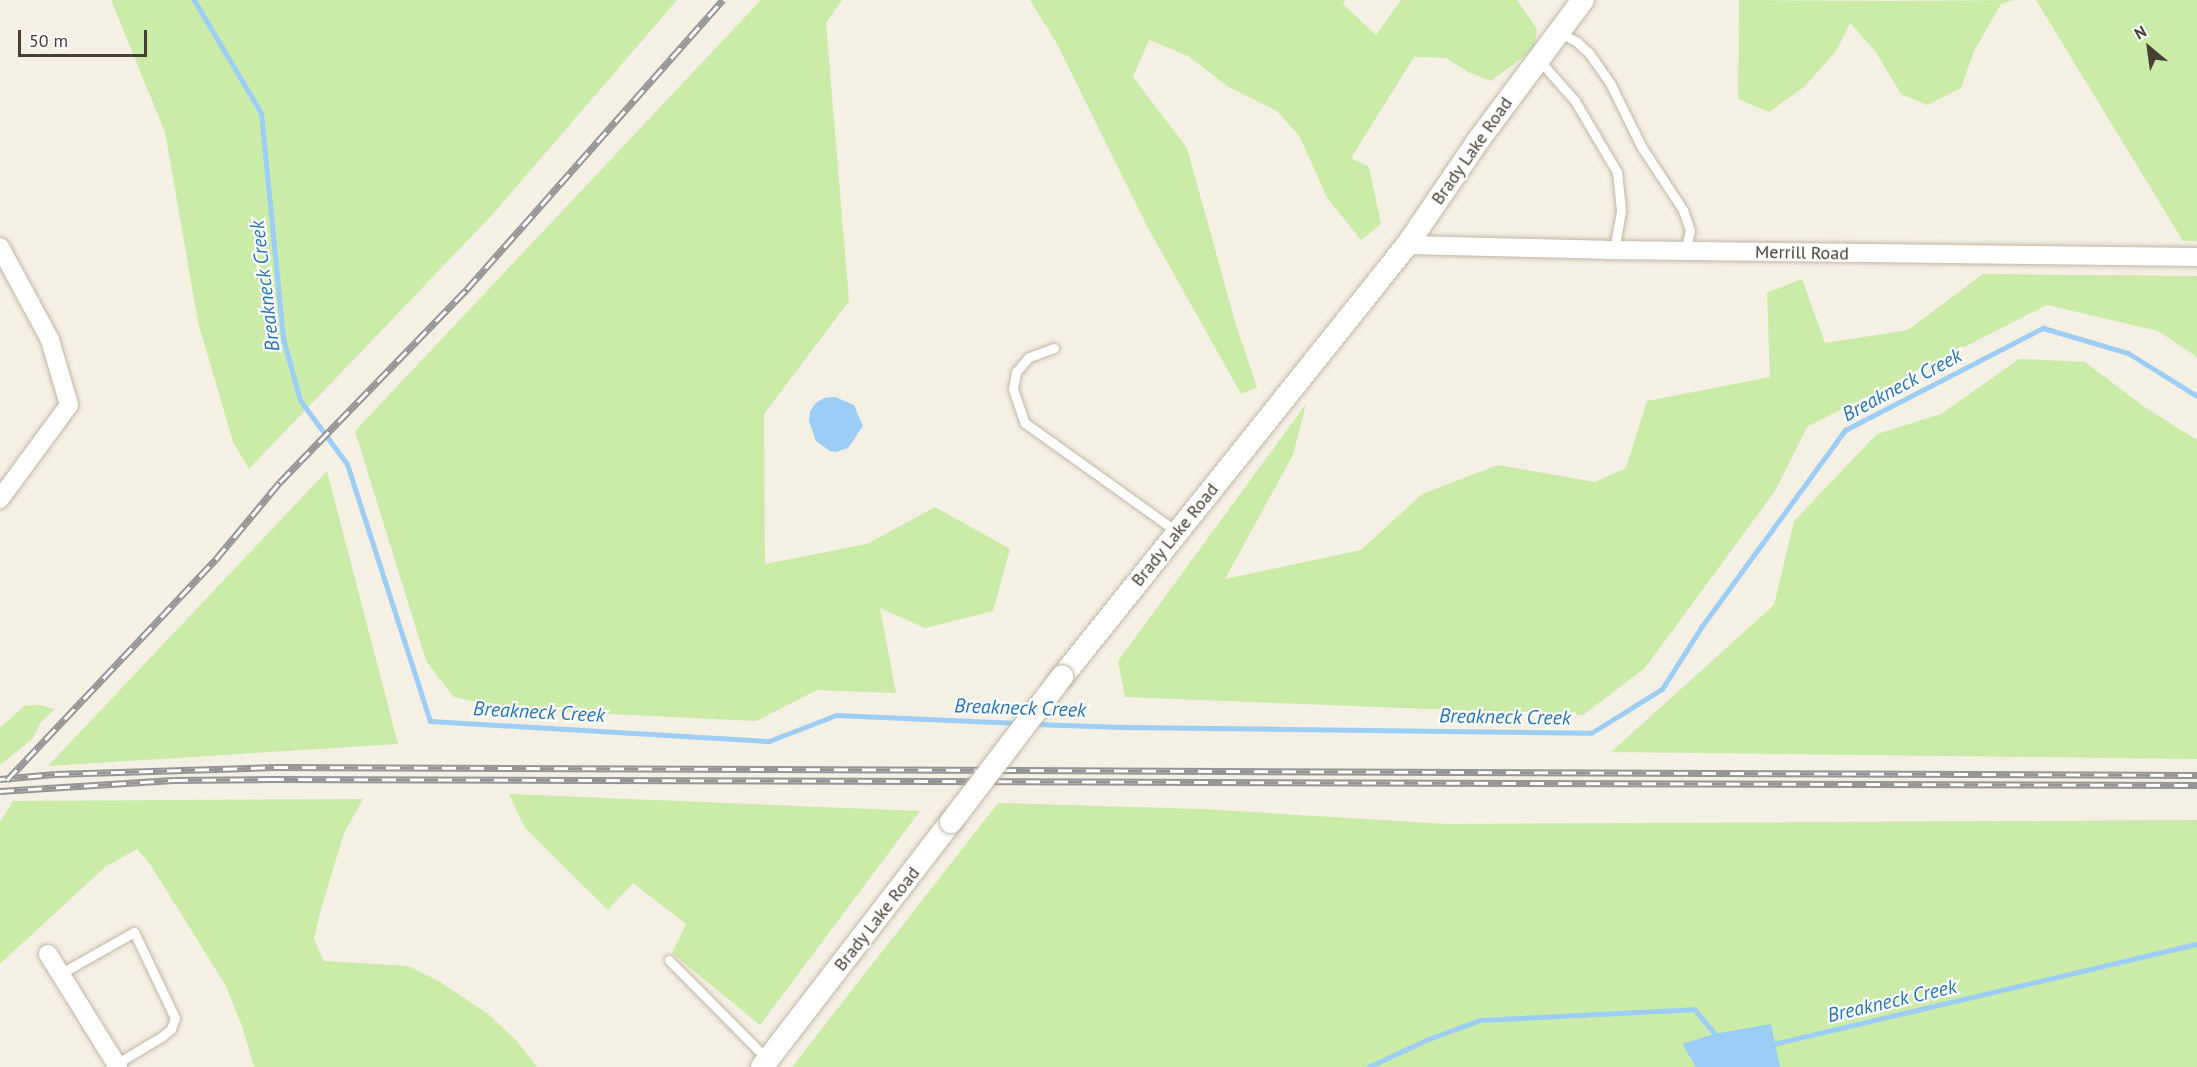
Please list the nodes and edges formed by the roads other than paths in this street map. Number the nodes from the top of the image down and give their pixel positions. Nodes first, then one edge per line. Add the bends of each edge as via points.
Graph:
1 (1583, 0) edge
2 (1559, 32) junction
3 (1538, 59) junction
4 (1407, 245) junction
5 (0, 248) edge
6 (1614, 250) junction
7 (1685, 251) junction
8 (2197, 257) edge
9 (1053, 348) dead end
10 (0, 499) edge
11 (1177, 532) junction
12 (48, 954) dead end
13 (669, 960) dead end
14 (60, 974) junction
15 (765, 1063) edge
16 (117, 1065) edge

1 - 2 street, Brady Lake Road
2 - 3 street, Brady Lake Road
2 - 7 lane via 1589,53 1610,83 1641,146 1683,210 1690,230
3 - 4 street, Brady Lake Road
3 - 6 lane via 1575,101 1617,172 1621,212
4 - 6 street, Merrill Road
4 - 11 street, Brady Lake Road
5 - 10 street via 50,340 69,405
6 - 7 street, Merrill Road
7 - 8 street, Merrill Road
9 - 11 lane via 1029,357 1016,372 1013,389 1025,423
11 - 15 street, Brady Lake Road, bridge
12 - 14 street
13 - 15 lane
14 - 16 street
14 - 16 lane via 135,932 175,1018 171,1029

